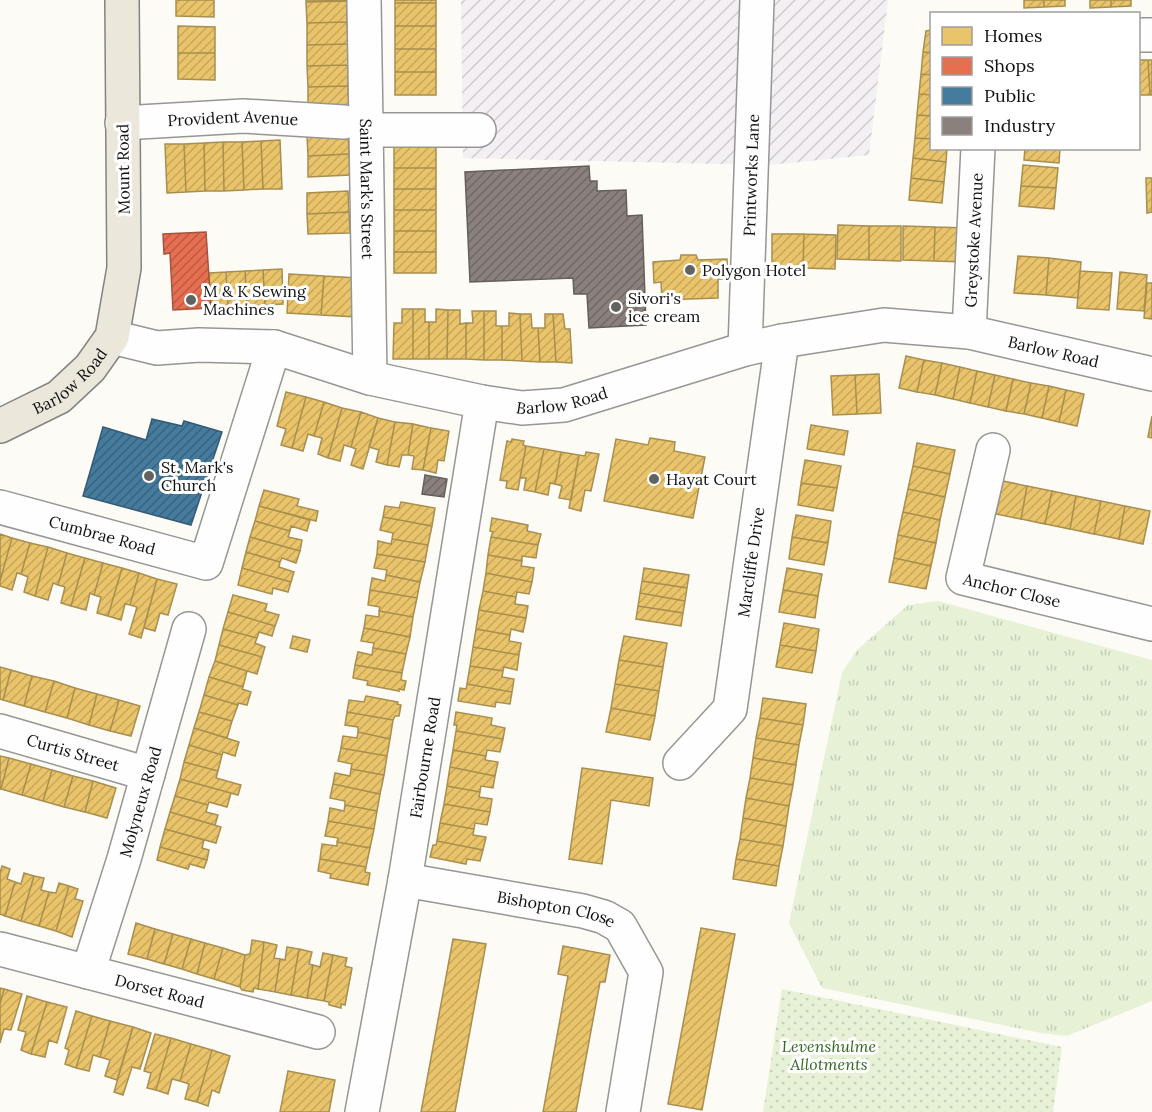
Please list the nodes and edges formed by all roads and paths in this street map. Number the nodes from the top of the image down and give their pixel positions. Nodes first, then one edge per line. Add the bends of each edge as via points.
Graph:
1 (122, 0) edge
2 (364, 0) edge
3 (757, 0) edge
4 (122, 123) junction
5 (356, 126) junction
6 (479, 130) dead end
7 (978, 150) edge
8 (969, 332) junction
9 (112, 338) junction
10 (782, 341) junction
11 (274, 347) junction
12 (745, 349) junction
13 (1152, 374) edge
14 (370, 378) junction
15 (482, 402) junction
16 (0, 426) edge
17 (993, 450) dead end
18 (0, 507) edge
19 (1152, 624) edge
20 (189, 628) dead end
21 (0, 731) edge
22 (680, 763) dead end
23 (148, 774) junction
24 (405, 880) junction
25 (0, 949) edge
26 (88, 972) junction
27 (318, 1032) dead end
28 (362, 1112) edge
29 (623, 1112) edge

1 - 4 main road, Mount Road
2 - 5 street, Saint Mark's Street
3 - 12 street, Printworks Lane
4 - 5 street, Provident Avenue via 243,116
4 - 9 main road, Mount Road via 124,268
5 - 6 street, Provident Avenue
5 - 14 street, Saint Mark's Street
7 - 8 street, Greystoke Avenue
8 - 10 street, Barlow Road via 884,325
8 - 13 street, Barlow Road
9 - 11 street, Barlow Road via 157,348
9 - 16 main road, Barlow Road via 90,368 59,397
10 - 12 street, Barlow Road
10 - 22 street, Marcliffe Drive via 730,710
11 - 14 street, Barlow Road
11 - 18 street, Cumbrae Road via 206,563
12 - 15 street, Barlow Road via 564,405 522,408
14 - 15 street, Barlow Road
15 - 24 street, Fairbourne Road
17 - 19 street, Anchor Close via 963,578
20 - 23 street, Molyneux Road
21 - 23 street, Curtis Street
23 - 26 street, Molyneux Road
24 - 28 street, Fairbourne Road
24 - 29 street, Bishopton Close via 584,911 620,926 646,972
25 - 26 street, Dorset Road
26 - 27 street, Dorset Road

